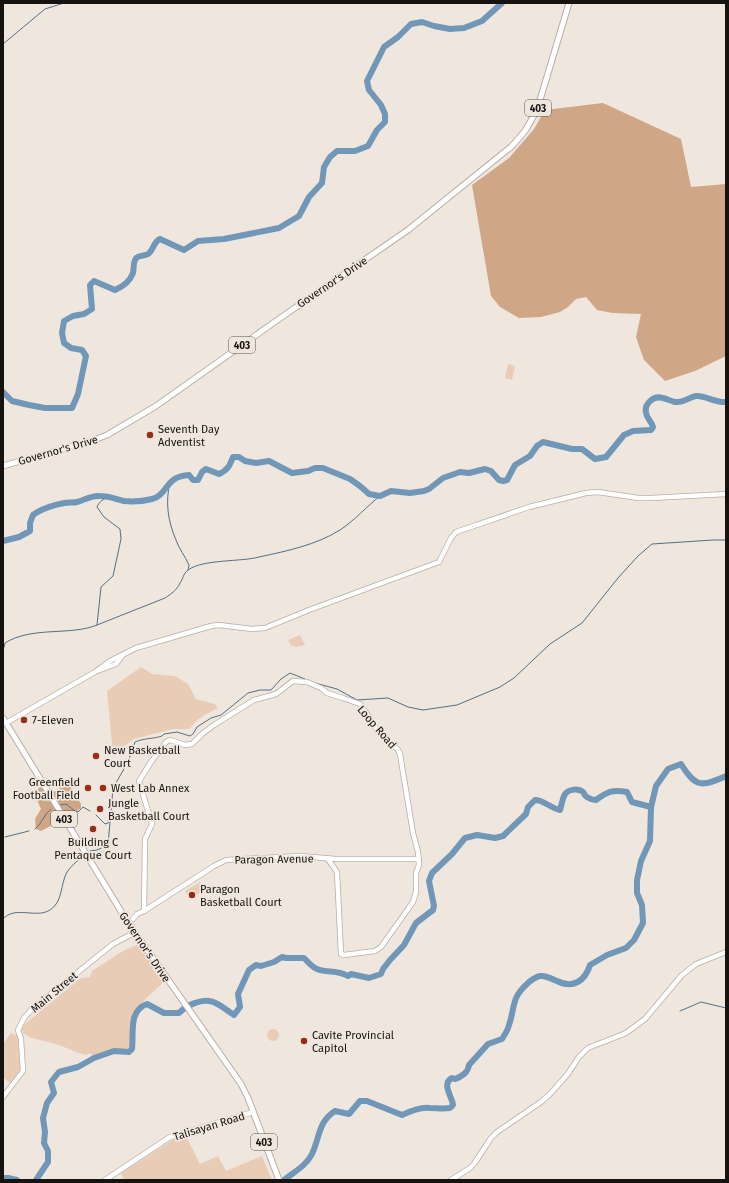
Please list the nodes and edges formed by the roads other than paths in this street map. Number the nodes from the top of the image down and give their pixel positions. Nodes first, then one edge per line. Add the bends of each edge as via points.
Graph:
1 (569, 3) edge
2 (3, 466) edge
3 (726, 494) edge
4 (4, 720) edge
5 (328, 859) junction
6 (419, 859) junction
7 (144, 911) junction
8 (126, 919) junction
9 (133, 919) junction
10 (132, 928) junction
11 (130, 935) junction
12 (141, 943) junction
13 (726, 952) edge
14 (3, 1097) edge
15 (253, 1112) junction
16 (106, 1180) edge
17 (279, 1180) edge
18 (450, 1180) edge

1 - 2 main road, Governor's Drive / 403 via 537,110 521,136 502,155 408,230 140,417 94,440
3 - 4 street via 638,498 598,492 535,506 456,532 439,562 265,628 211,626 136,648 122,656 116,664 95,672
4 - 8 main road, Governor's Drive / 403
5 - 6 street, Paragon Avenue
5 - 6 street, Loop Road via 337,872 340,951 344,955 374,951 381,947 415,898
5 - 7 street, Paragon Avenue via 300,856 226,860
6 - 7 street, Loop Road via 398,750 375,727 360,704 327,693 313,684 294,681 276,694 254,700 214,725 192,744 185,745 170,740 166,742 151,762 139,781 152,824 145,839
7 - 9 street, Paragon Avenue
8 - 9 street
8 - 10 main road, Governor's Drive / 403
9 - 10 street
10 - 11 street
10 - 12 main road, Governor's Drive / 403
11 - 12 street via 136,936
11 - 14 street, Main Street via 113,944 24,1018 18,1030 23,1070
12 - 15 main road, Governor's Drive / 403 via 237,1077
13 - 18 street via 696,964 682,975 650,1015 631,1030 588,1048 550,1094 497,1132 474,1164
15 - 16 street, Talisayan Road via 170,1137
15 - 17 main road, Governor's Drive / 403

